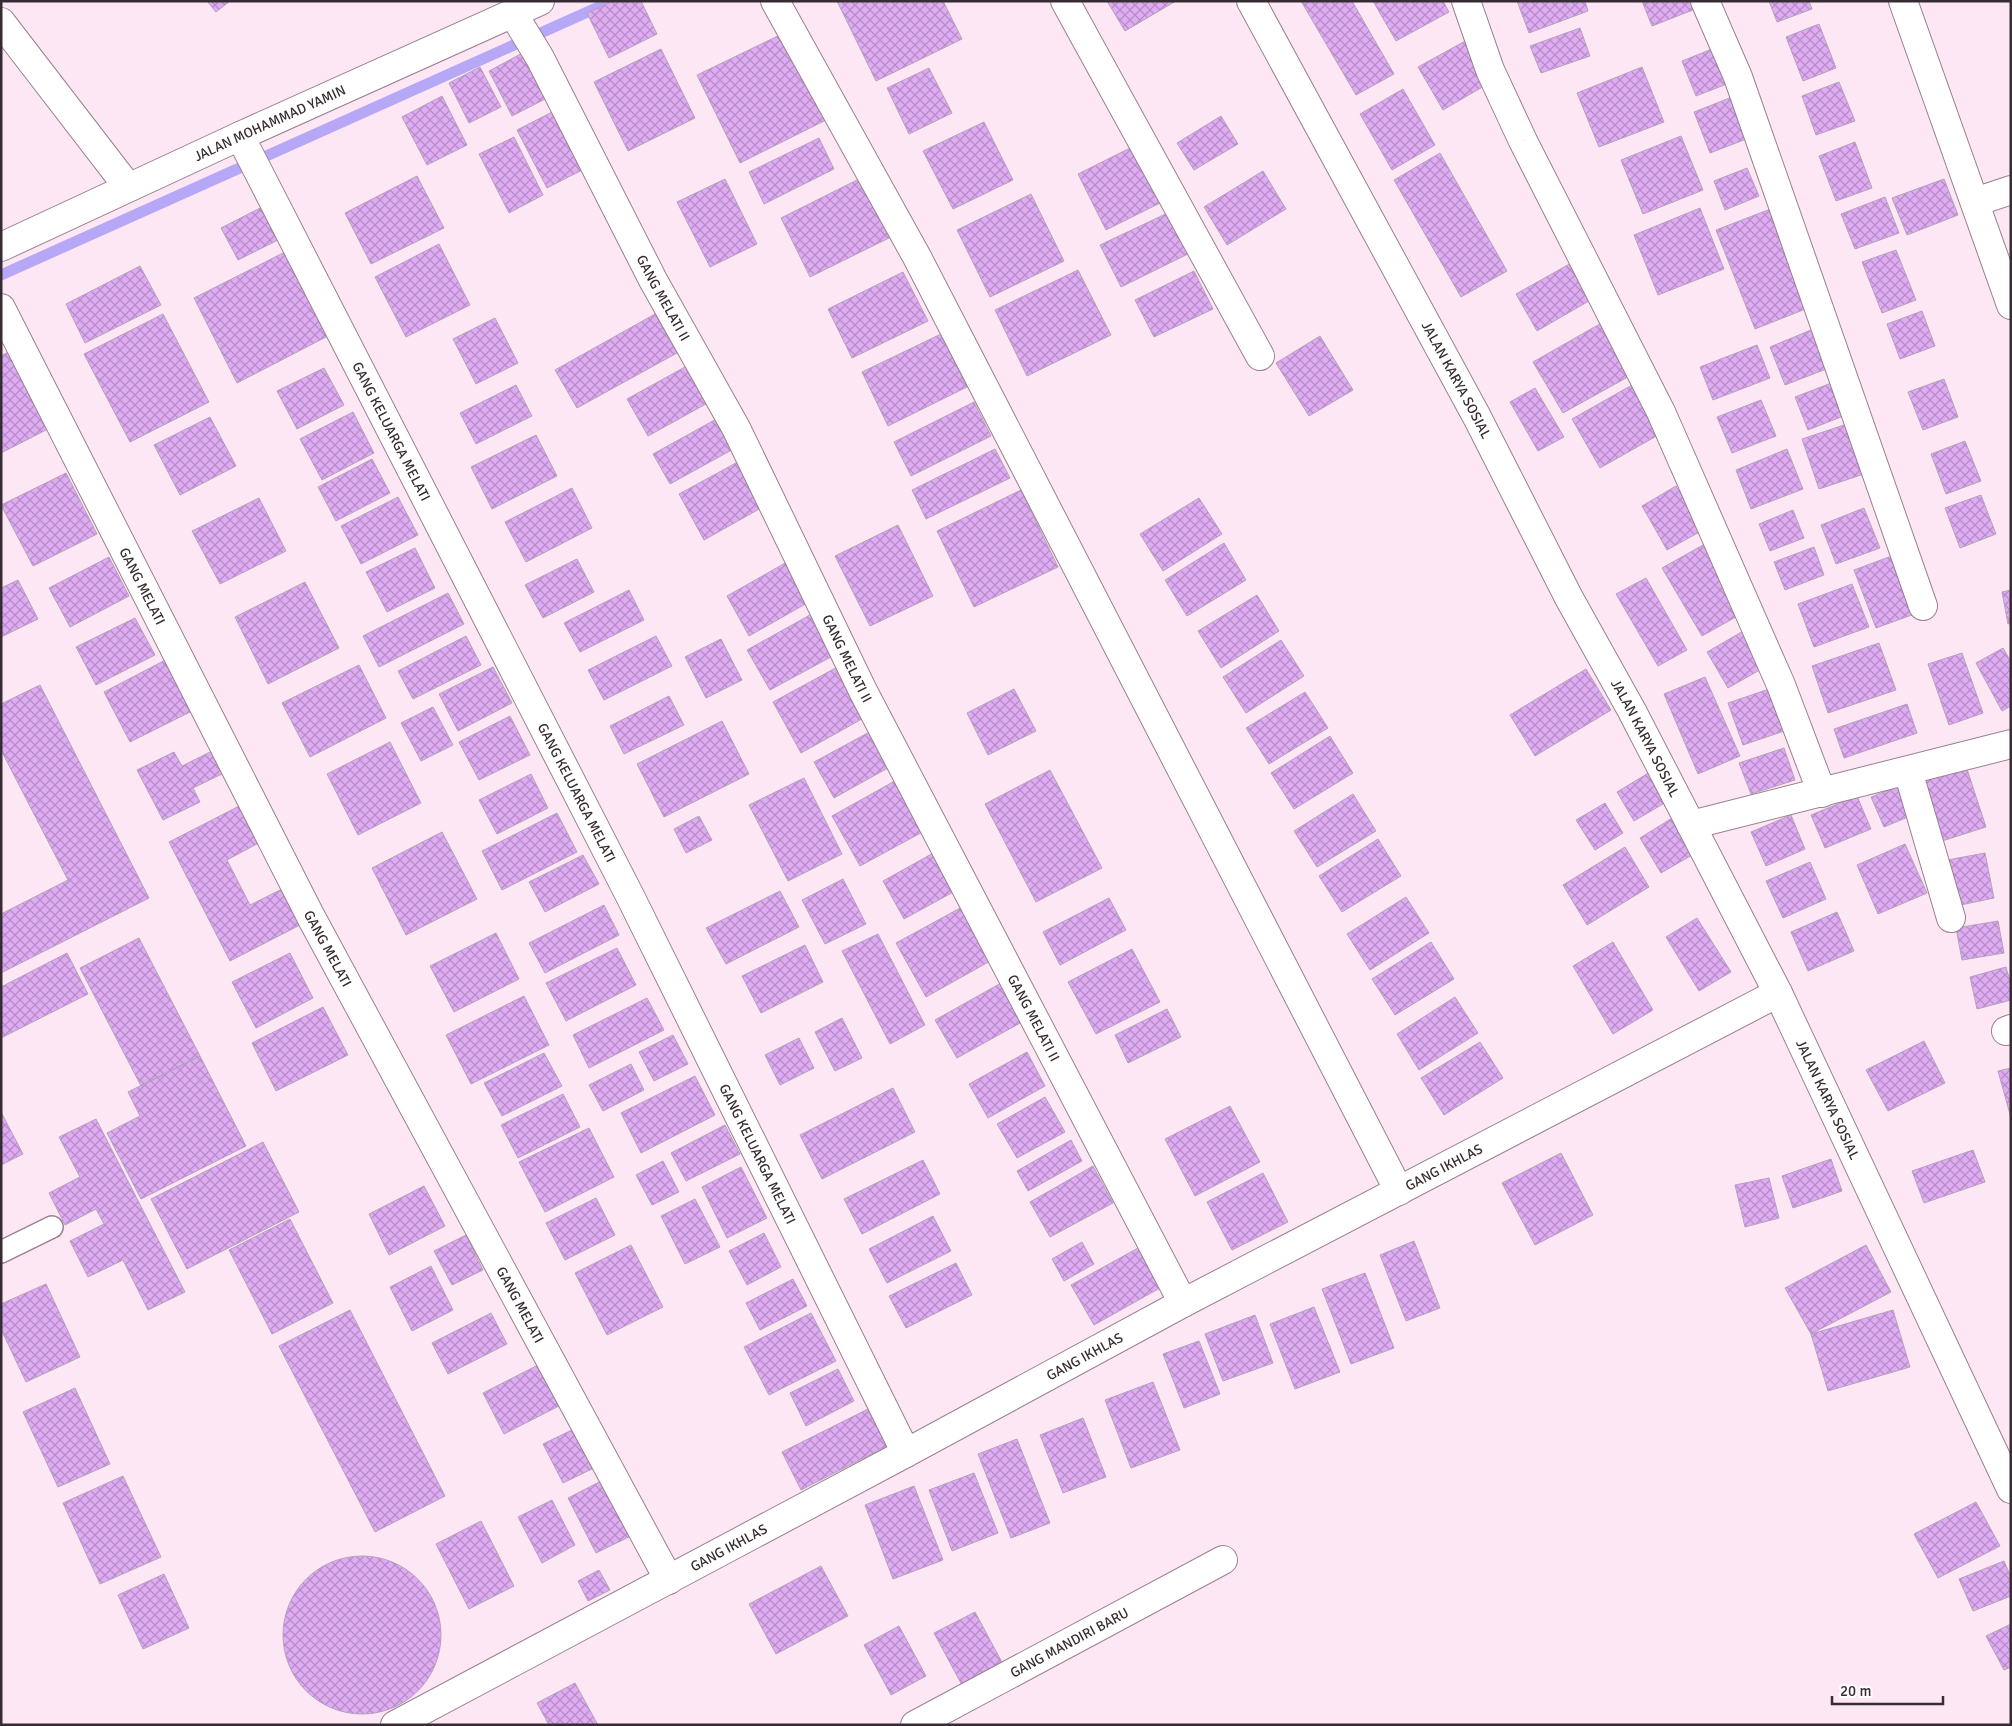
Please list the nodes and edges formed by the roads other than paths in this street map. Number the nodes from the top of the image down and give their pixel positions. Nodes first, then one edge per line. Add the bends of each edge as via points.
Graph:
1 (540, 1) edge
2 (775, 1) edge
3 (1065, 1) edge
4 (1252, 1) edge
5 (1466, 1) edge
6 (1705, 1) edge
7 (1903, 1) edge
8 (514, 15) junction
9 (1, 22) edge
10 (240, 136) junction
11 (128, 187) junction
12 (2011, 190) edge
13 (1974, 202) junction
14 (1, 247) edge
15 (2011, 305) edge
16 (1, 308) edge
17 (1260, 356) dead end
18 (1923, 606) dead end
19 (2011, 744) edge
20 (1908, 770) junction
21 (1822, 793) junction
22 (1691, 825) junction
23 (1951, 918) dead end
24 (1778, 993) junction
25 (1399, 1192) junction
26 (52, 1227) dead end
27 (1, 1252) edge
28 (1183, 1303) junction
29 (906, 1453) junction
30 (2011, 1489) edge
31 (1222, 1560) dead end
32 (669, 1580) junction
33 (395, 1725) edge
34 (915, 1725) edge

1 - 8 street, JALAN MOHAMMAD YAMIN
2 - 25 street via 917,257
3 - 17 street
4 - 22 street, JALAN KARYA SOSIAL via 1473,409 1569,598
5 - 21 street via 1490,70 1523,141 1661,412 1781,685
6 - 18 street via 1738,77
7 - 13 street
8 - 10 street, JALAN MOHAMMAD YAMIN
8 - 28 street, GANG MELATI II via 540,58 653,280 736,428 863,691
9 - 11 street
10 - 11 street, JALAN MOHAMMAD YAMIN
10 - 29 street, GANG KELUARGA MELATI via 630,896
11 - 14 street, JALAN MOHAMMAD YAMIN
12 - 13 street
13 - 15 street
16 - 32 street, GANG MELATI via 312,916
19 - 20 street
20 - 21 street
20 - 23 street
21 - 22 street
22 - 24 street, JALAN KARYA SOSIAL
24 - 25 street, GANG IKHLAS
24 - 30 street, JALAN KARYA SOSIAL
25 - 28 street, GANG IKHLAS
26 - 27 lane
28 - 29 street, GANG IKHLAS
29 - 32 street, GANG IKHLAS
31 - 34 street, GANG MANDIRI BARU
32 - 33 street, GANG IKHLAS

